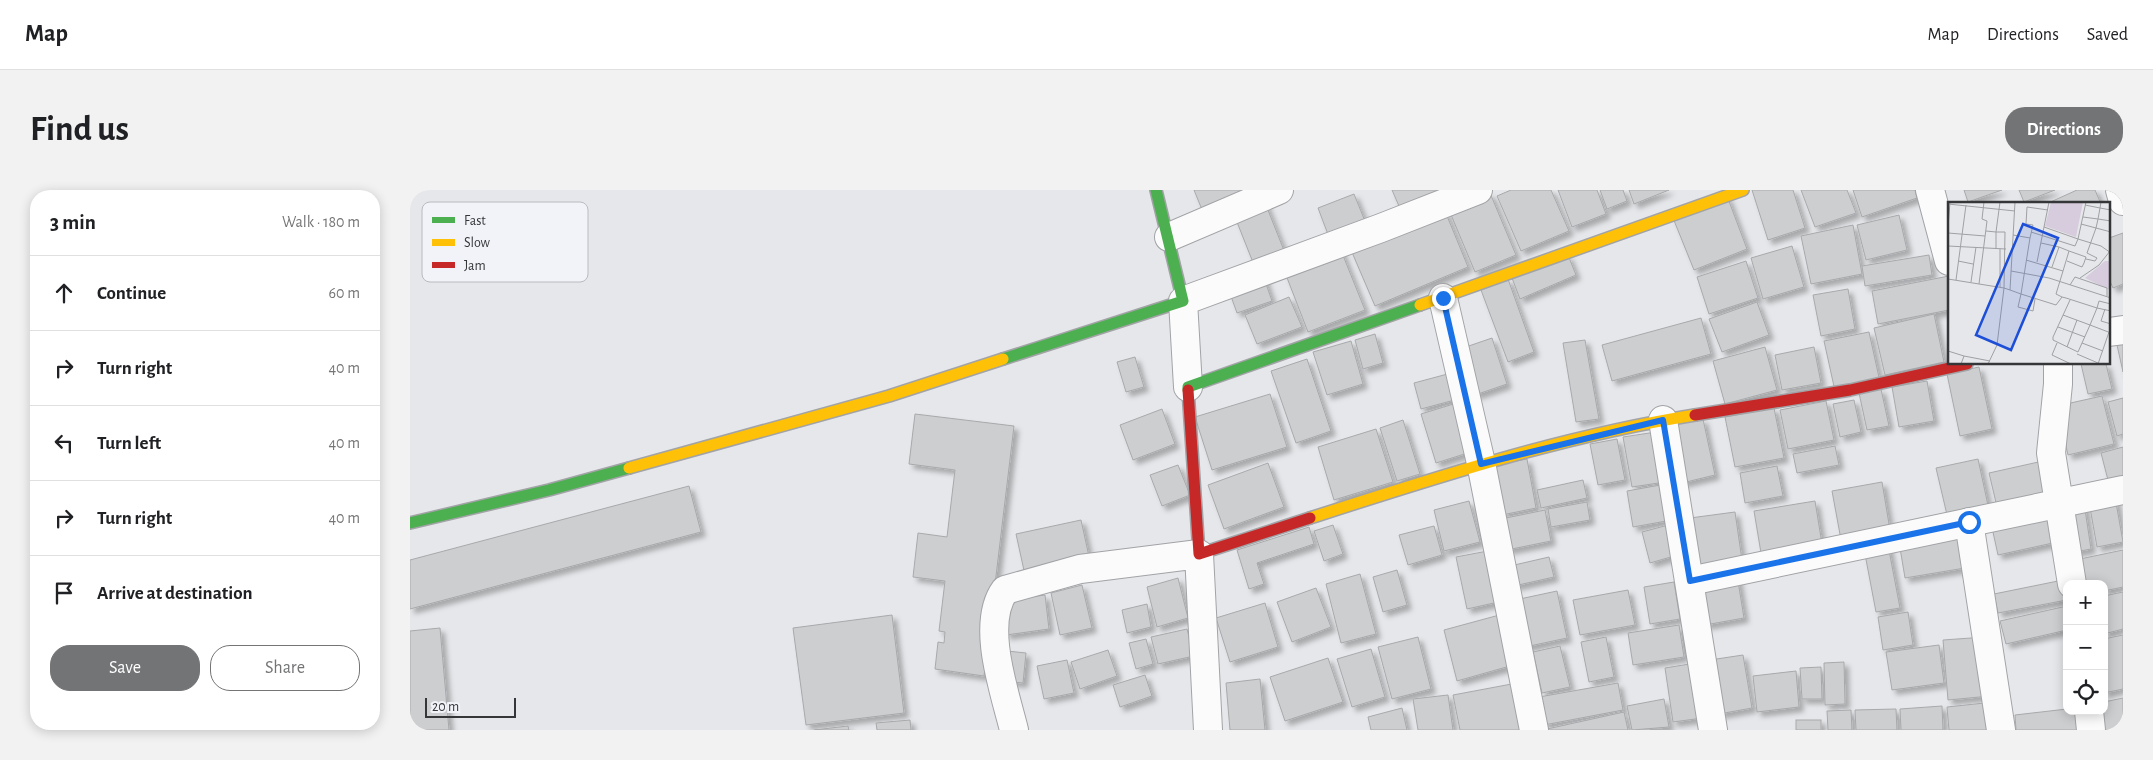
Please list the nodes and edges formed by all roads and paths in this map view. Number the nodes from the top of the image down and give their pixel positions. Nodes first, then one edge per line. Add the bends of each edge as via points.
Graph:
1 (1156, 190) edge
2 (1280, 190) edge
3 (1478, 190) edge
4 (1743, 190) edge
5 (1930, 190) edge
6 (2120, 190) edge
7 (2123, 200) edge
8 (1169, 238) junction
9 (1948, 258) edge
10 (1443, 298) junction
11 (1183, 300) junction
12 (2123, 330) edge
13 (2110, 332) edge
14 (1962, 365) edge
15 (2058, 365) edge
16 (1188, 387) junction
17 (1663, 420) junction
18 (1481, 464) junction
19 (2123, 490) edge
20 (2060, 502) junction
21 (1969, 522) junction
22 (410, 523) edge
23 (1199, 554) junction
24 (2071, 580) edge
25 (1690, 581) junction
26 (2089, 715) edge
27 (1014, 730) edge
28 (1208, 730) edge
29 (1534, 730) edge
30 (1713, 730) edge
31 (2001, 730) edge
32 (2091, 730) edge

1 - 8 street
2 - 8 street
3 - 11 street
4 - 10 street
5 - 9 street
6 - 7 street
8 - 11 street
10 - 16 street
10 - 18 street
11 - 16 street
11 - 22 street via 889,396 549,490
12 - 13 street
14 - 17 street via 1850,390
15 - 20 street via 2051,453
16 - 23 street
17 - 18 street
17 - 25 street
18 - 23 street
18 - 29 street
19 - 20 street
20 - 21 street
20 - 24 street
21 - 25 street
21 - 31 street
23 - 27 street via 1080,569 1005,590 998,599 995,612 997,661
23 - 28 street
25 - 30 street
26 - 32 street

